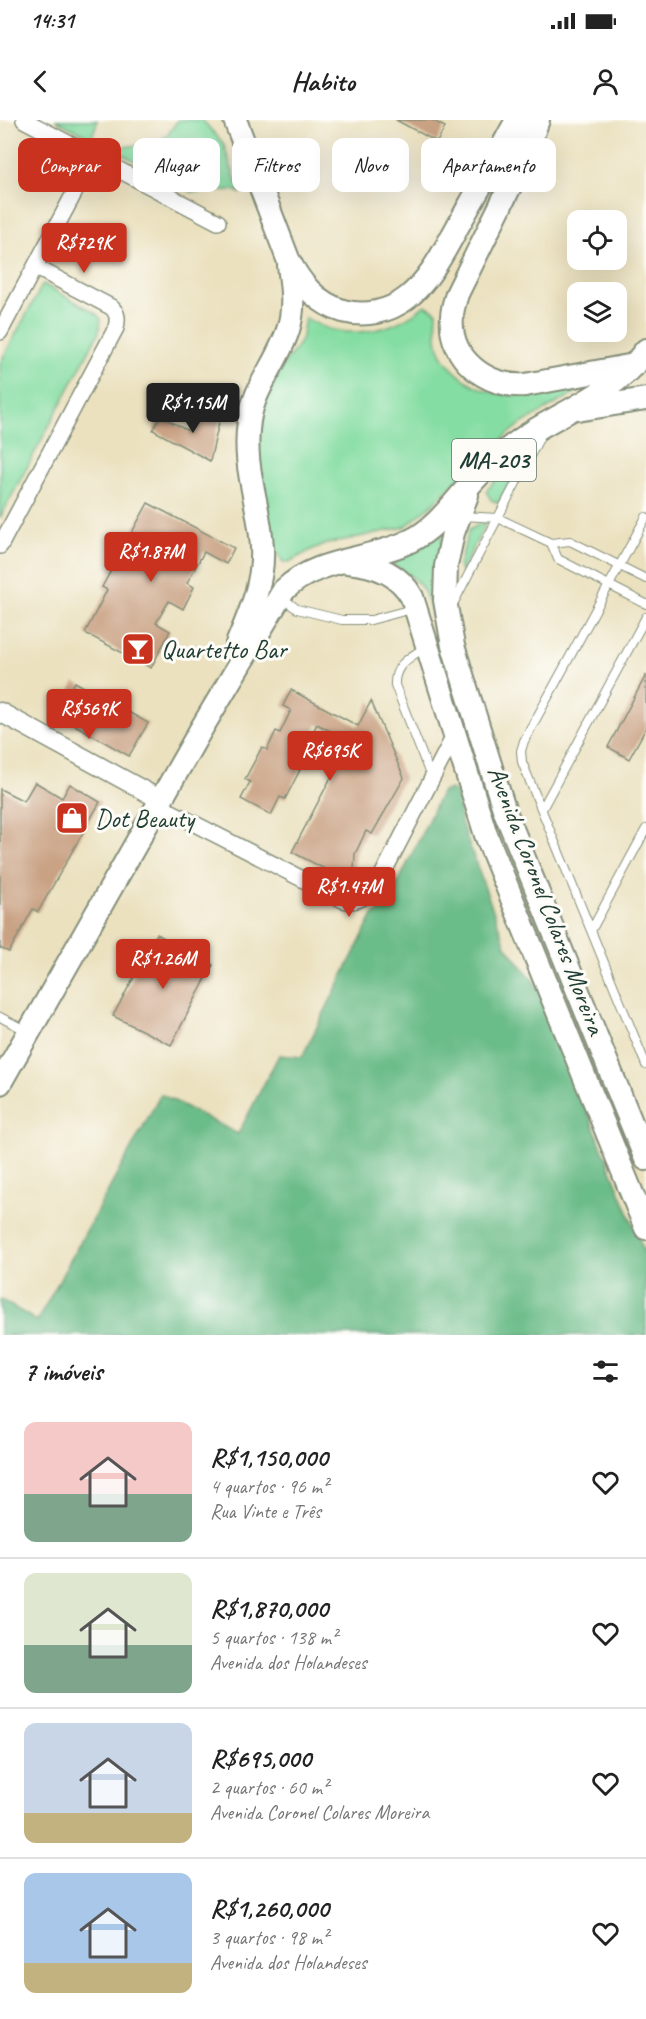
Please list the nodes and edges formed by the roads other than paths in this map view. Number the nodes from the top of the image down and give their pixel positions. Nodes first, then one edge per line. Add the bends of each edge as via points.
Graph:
1 (24, 120) edge
2 (235, 120) edge
3 (517, 120) edge
4 (538, 120) edge
5 (59, 138) edge
6 (121, 170) edge
7 (75, 192) edge
8 (218, 222) dead end
9 (288, 260) junction
10 (35, 267) junction
11 (0, 332) edge
12 (640, 358) edge
13 (646, 399) edge
14 (553, 420) junction
15 (448, 517) junction
16 (646, 517) edge
17 (498, 518) junction
18 (550, 543) junction
19 (0, 546) edge
20 (342, 561) junction
21 (619, 566) junction
22 (646, 579) edge
23 (609, 585) junction
24 (279, 596) junction
25 (646, 604) edge
26 (416, 607) junction
27 (447, 615) junction
28 (646, 617) edge
29 (428, 646) junction
30 (0, 712) edge
31 (200, 731) junction
32 (455, 734) junction
33 (432, 778) junction
34 (160, 802) junction
35 (542, 809) junction
36 (646, 829) edge
37 (592, 929) junction
38 (0, 1017) edge
39 (29, 1032) junction
40 (646, 1065) edge
41 (0, 1083) edge
42 (646, 1159) edge
43 (646, 1228) edge

1 - 5 street
2 - 9 main road
3 - 9 main road via 440,257 422,284 401,302 368,314 335,308 309,291
4 - 12 main road via 523,160 457,294 452,316 457,347 477,372 508,385 525,385
6 - 8 street
7 - 10 street
9 - 31 main road via 292,298 288,330 255,396 247,432 249,473 262,545 259,580 253,605
10 - 11 street
10 - 19 street via 111,307 118,321
12 - 14 main road, MA-203 via 603,392
13 - 14 main road via 595,406
14 - 15 main road, Avenida Coronel Colares Moreira / MA-203 via 521,439 478,476
14 - 17 lane
15 - 17 lane
15 - 20 main road via 404,544
15 - 27 main road, Avenida Coronel Colares Moreira
16 - 21 lane
17 - 18 lane
17 - 27 lane
18 - 21 lane via 570,541
18 - 23 lane via 558,559
20 - 24 main road via 306,573
20 - 26 main road, Avenida Coronel Colares Moreira via 392,575 408,589
21 - 22 lane
21 - 23 lane
23 - 25 lane
23 - 35 lane via 521,751
24 - 26 lane via 297,609 342,620 371,621
24 - 31 main road
26 - 29 main road, Avenida Coronel Colares Moreira
27 - 42 main road, Avenida Coronel Colares Moreira via 462,680 504,809
28 - 35 lane
29 - 32 main road, Avenida Coronel Colares Moreira
29 - 33 lane via 400,666 395,686
30 - 34 street
31 - 34 main road
32 - 33 street
32 - 43 main road, Avenida Coronel Colares Moreira via 486,835
33 - 34 street via 376,887 363,898 350,902
34 - 39 main road
35 - 37 lane
36 - 37 lane
37 - 40 lane
38 - 39 lane
39 - 41 main road

